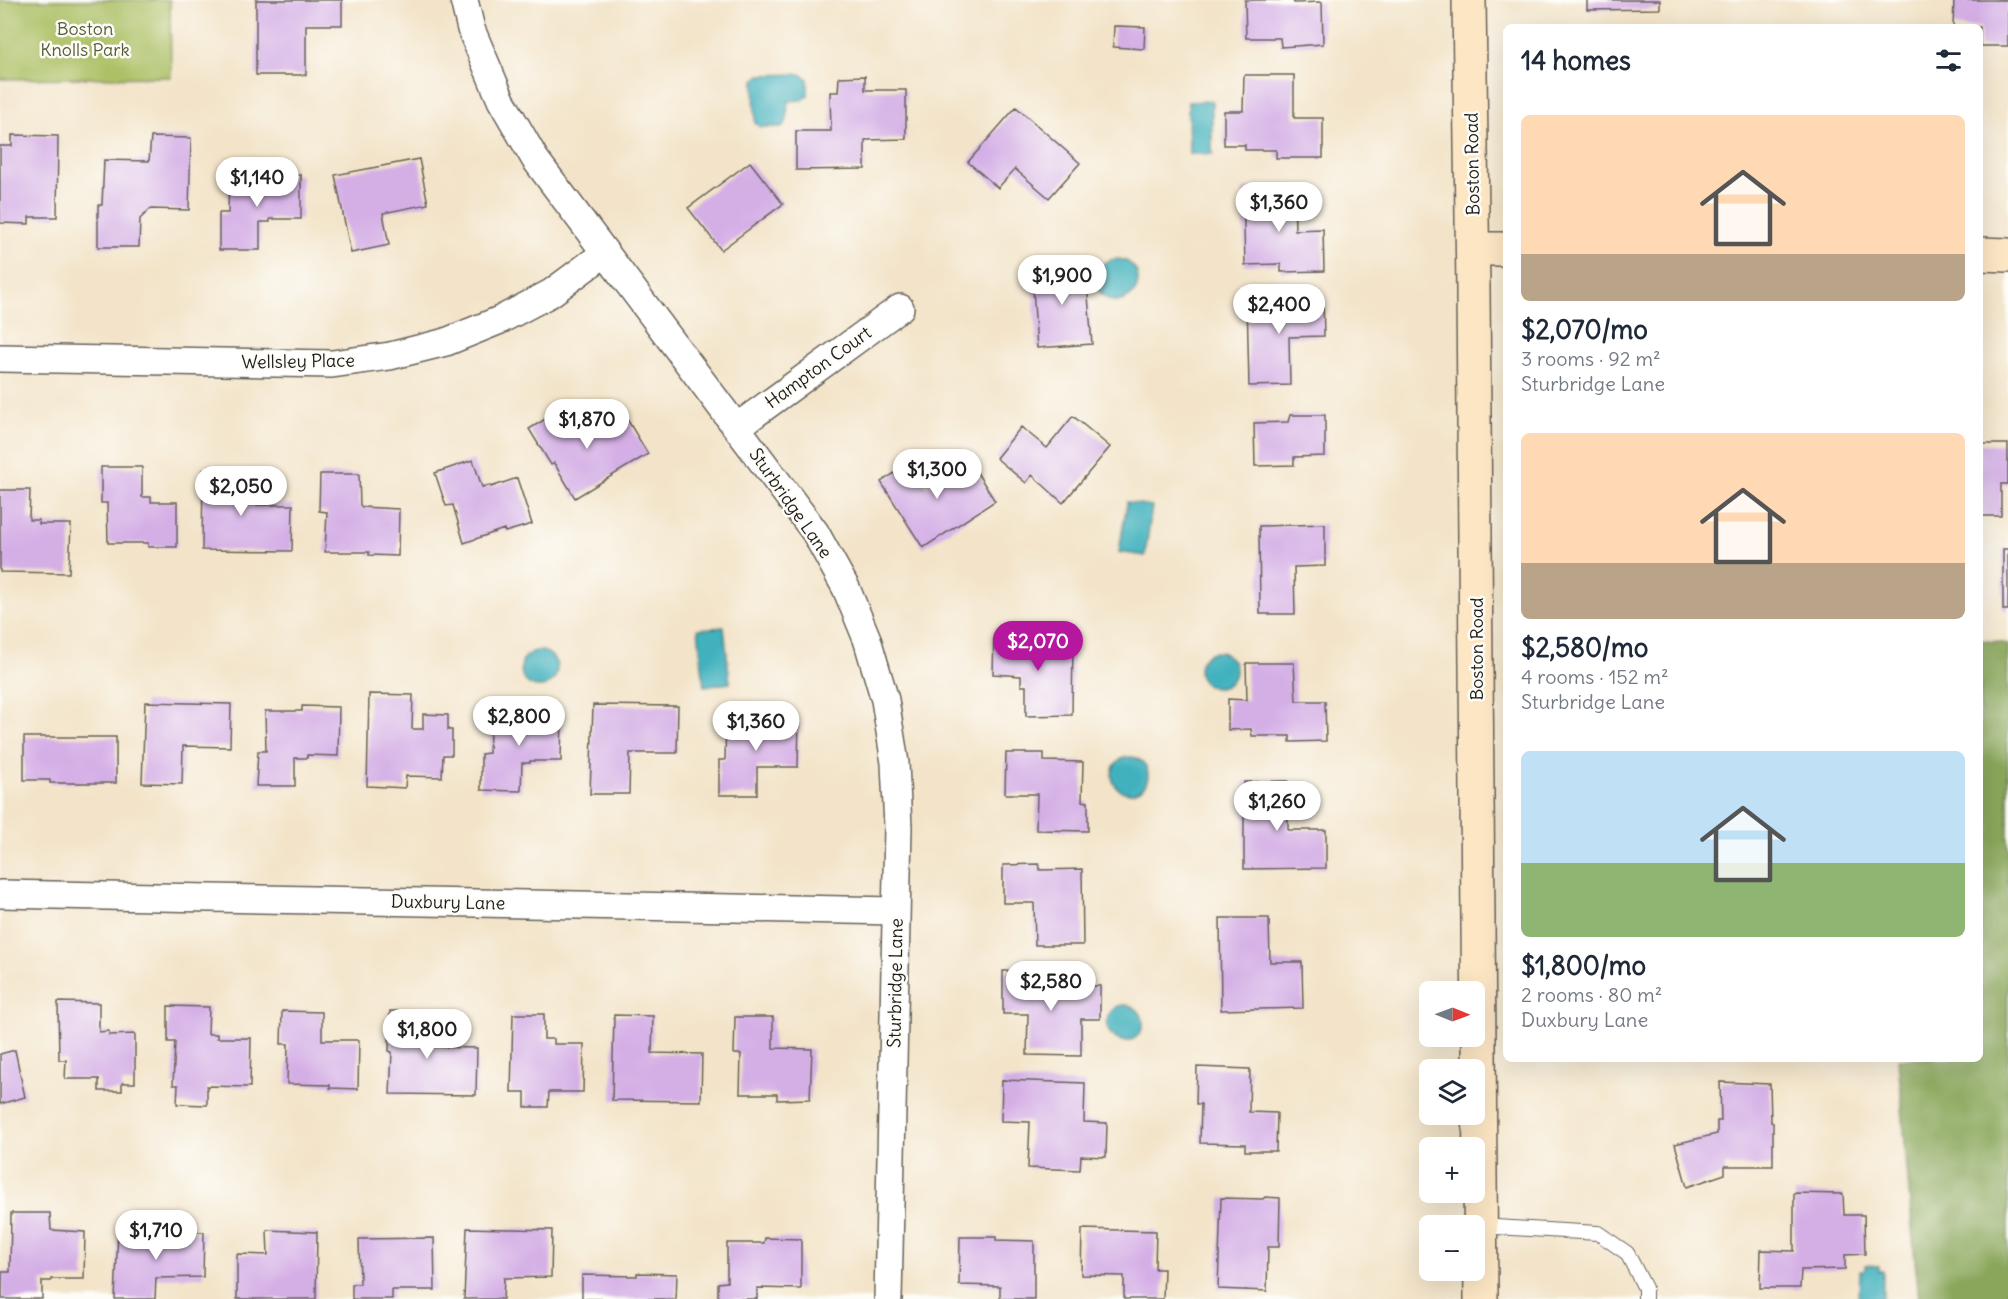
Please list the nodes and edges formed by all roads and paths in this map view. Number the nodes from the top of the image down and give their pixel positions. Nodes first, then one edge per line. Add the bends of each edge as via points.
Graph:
1 (464, 0) edge
2 (1469, 0) edge
3 (1473, 249) junction
4 (1503, 249) edge
5 (605, 253) junction
6 (1983, 254) edge
7 (2008, 255) edge
8 (900, 308) dead end
9 (0, 358) edge
10 (737, 427) junction
11 (0, 894) edge
12 (896, 911) junction
13 (1480, 1215) edge
14 (1485, 1226) edge
15 (1481, 1281) edge
16 (888, 1299) edge
17 (1481, 1299) edge
18 (1645, 1299) edge

1 - 5 street, Sturbridge Lane via 471,29 501,100 535,159
2 - 3 street, Boston Road
3 - 4 street
3 - 13 street, Boston Road
5 - 9 street, Wellsley Place via 551,293 500,321 446,342 390,356 332,364
5 - 10 street, Sturbridge Lane
6 - 7 street
8 - 10 street, Hampton Court
10 - 12 street, Sturbridge Lane via 815,532 846,588 867,639 885,700 895,763
11 - 12 street, Duxbury Lane
12 - 16 street, Sturbridge Lane
14 - 18 lane via 1598,1233 1627,1253 1645,1288
15 - 17 street, Boston Road

